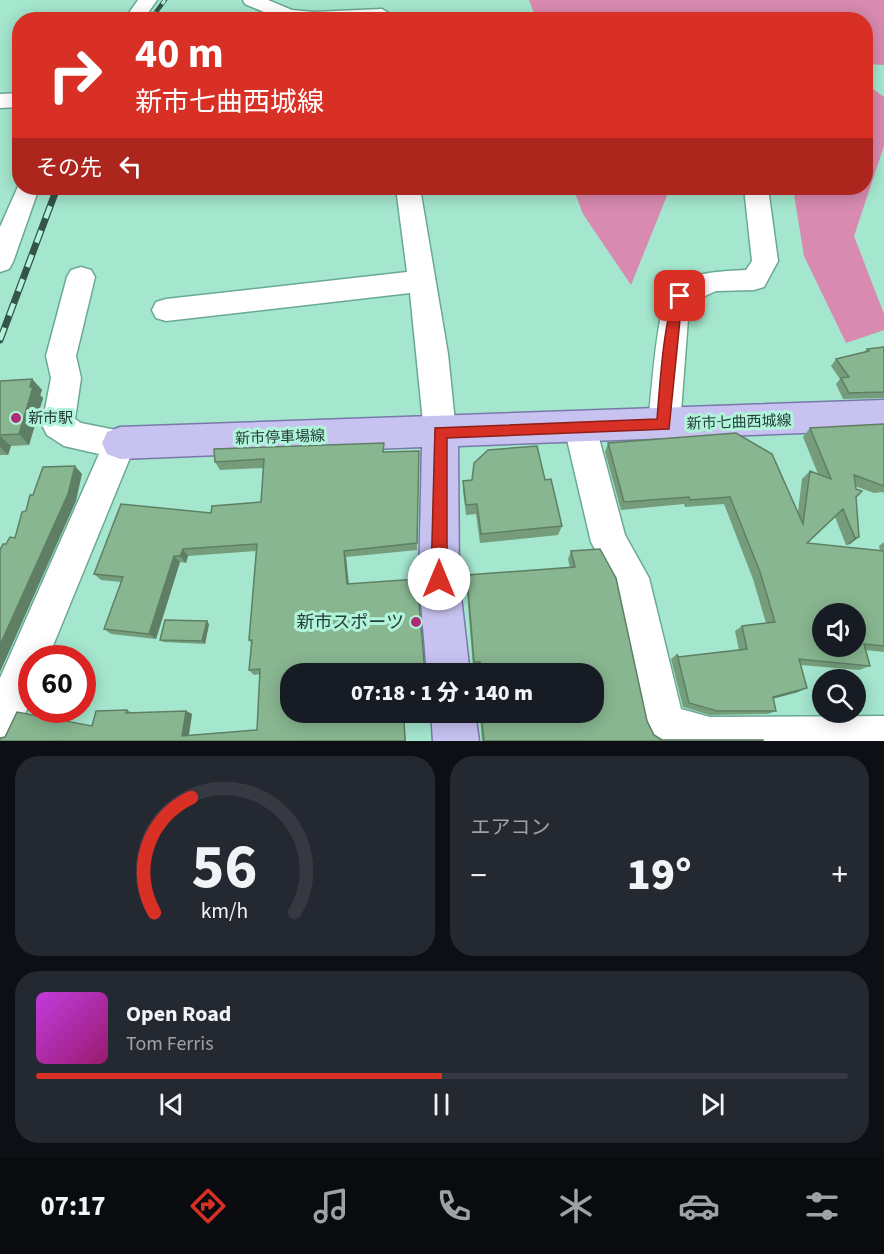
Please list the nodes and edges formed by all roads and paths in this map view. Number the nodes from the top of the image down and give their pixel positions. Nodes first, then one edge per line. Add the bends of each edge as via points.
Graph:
1 (252, 0) edge
2 (281, 12) edge
3 (24, 195) edge
4 (409, 195) edge
5 (757, 195) edge
6 (0, 262) edge
7 (81, 277) dead end
8 (422, 281) junction
9 (166, 310) dead end
10 (884, 415) edge
11 (664, 424) junction
12 (580, 427) junction
13 (440, 432) junction
14 (120, 443) junction
15 (448, 663) edge
16 (454, 723) edge
17 (0, 725) edge
18 (884, 737) edge
19 (456, 741) edge

1 - 2 street
3 - 6 street
4 - 8 street
5 - 11 street via 765,261 754,280 712,281 680,296
7 - 14 street via 61,356 66,378 58,425 75,436
8 - 9 street
8 - 13 street
10 - 11 main road, 新市七曲西城線
11 - 12 main road, 新市七曲西城線
12 - 13 main road, 新市七曲西城線
12 - 18 street via 609,542 631,578 664,724 710,738
13 - 14 main road, 新市停車場線
13 - 15 main road via 439,579
14 - 17 street
16 - 19 main road

